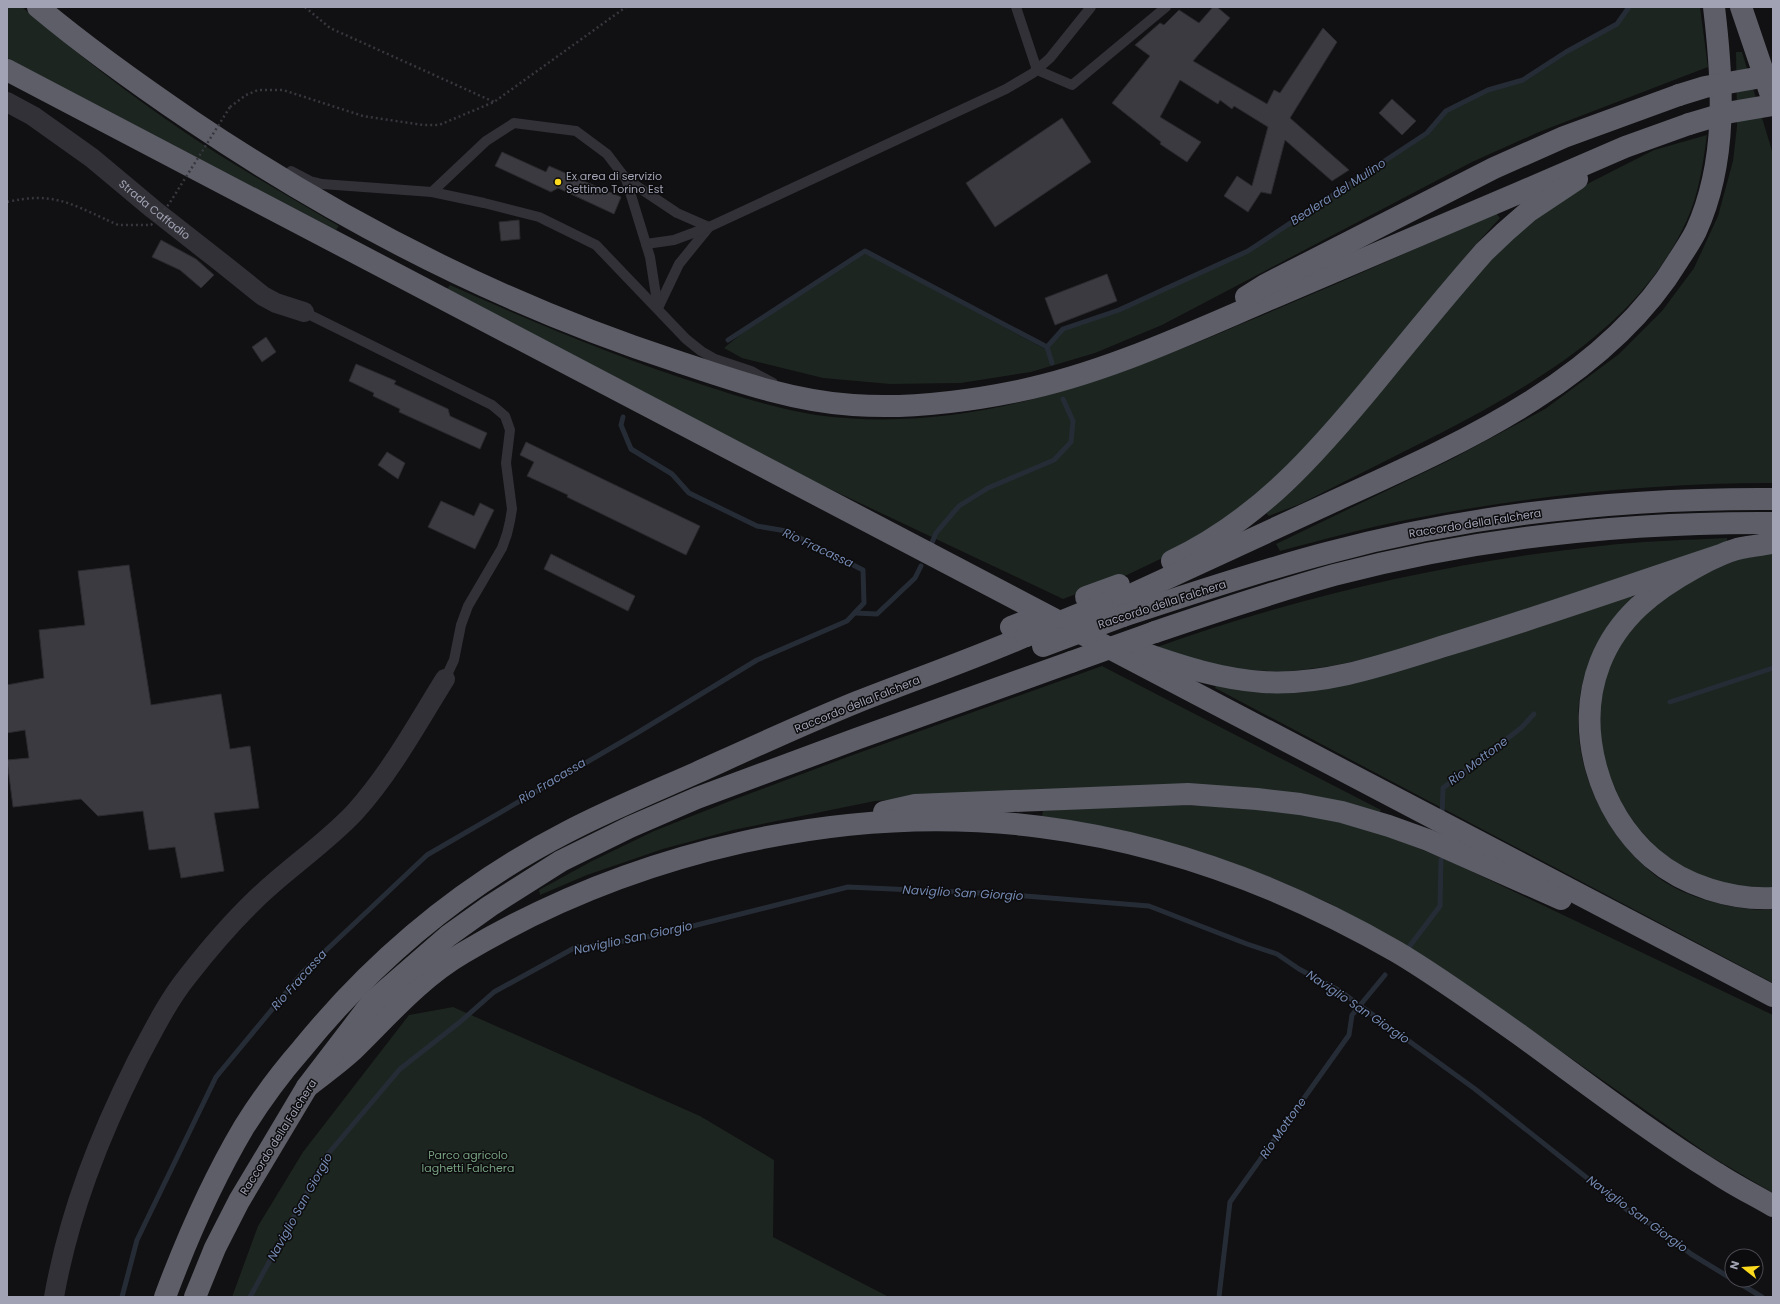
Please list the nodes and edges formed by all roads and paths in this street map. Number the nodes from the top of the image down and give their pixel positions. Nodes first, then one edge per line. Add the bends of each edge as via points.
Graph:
1 (38, 7) edge
2 (305, 7) edge
3 (626, 7) edge
4 (1016, 7) edge
5 (1091, 7) edge
6 (1166, 7) edge
7 (1714, 7) edge
8 (1741, 7) edge
9 (7, 70) edge
10 (1037, 70) junction
11 (1773, 75) edge
12 (160, 99) junction
13 (1773, 101) edge
14 (7, 102) edge
15 (494, 102) junction
16 (1773, 105) edge
17 (1625, 147) junction
18 (260, 153) dead end
19 (280, 165) dead end
20 (626, 179) junction
21 (432, 192) junction
22 (7, 202) edge
23 (709, 227) junction
24 (646, 244) junction
25 (658, 308) junction
26 (304, 312) joint
27 (1193, 332) junction
28 (800, 398) junction
29 (1773, 499) edge
30 (1773, 523) edge
31 (1773, 542) edge
32 (1718, 556) junction
33 (976, 578) junction
34 (1094, 601) junction
35 (1026, 636) junction
36 (445, 679) joint
37 (787, 834) junction
38 (1773, 898) edge
39 (1702, 958) junction
40 (1773, 996) edge
41 (307, 1087) junction
42 (1773, 1206) edge
43 (54, 1297) edge
44 (166, 1297) edge
45 (195, 1297) edge

1 - 12 highway via 75,38
2 - 15 path via 330,28
3 - 15 path
4 - 10 lane
5 - 10 lane via 1050,58
6 - 10 lane via 1072,85
7 - 34 highway via 1722,101 1720,136 1712,184 1695,232 1671,273 1637,315 1603,348 1525,405 1396,473 1135,593
8 - 13 highway
9 - 33 highway
10 - 23 lane via 1006,89
11 - 27 highway, bridge via 1705,87 1679,95 1564,137 1494,168 1265,285
12 - 18 lane via 206,121
12 - 28 highway via 238,152 420,256 589,331 744,384
14 - 26 street, Strada Caffadio via 33,116 92,158 153,210 263,296
15 - 22 path, bridge via 440,125 423,125 363,116 283,90 258,90 230,107 169,204 151,225 118,225 65,201 25,198
16 - 17 highway, bridge via 1726,113
17 - 27 highway
17 - 34 highway via 1529,211 1505,232 1460,280 1323,445 1272,495 1246,516 1181,557
19 - 21 lane via 305,179 322,184
20 - 21 lane via 606,154 576,130 514,122 486,141
20 - 23 lane via 677,213
20 - 24 lane
21 - 25 lane via 539,217 596,245
23 - 24 lane via 674,240
23 - 25 lane via 679,264
24 - 25 lane
25 - 28 lane via 686,339 701,351 715,359 751,371
26 - 36 lane via 492,405 500,410 508,421 510,430 506,463 512,509 507,534 502,548 468,606 461,625 454,660
27 - 28 highway via 1097,369 1022,390 984,397 889,406 852,405
29 - 35 highway, Raccordo della Falchera, bridge via 1664,501 1524,514 1461,524 1327,553 1123,616
30 - 41 highway, Raccordo della Falchera, bridge via 1723,522 1534,537 1464,548 1334,575 1156,632 697,798 561,861 448,936 372,1002
31 - 32 highway via 1737,549
32 - 33 highway via 1370,669 1292,682 1263,682 1203,673 1141,652
32 - 38 highway via 1668,582 1641,603 1622,624 1600,663 1593,688 1590,712 1592,752 1598,775 1615,810 1628,832 1653,859 1691,883 1711,890 1734,896
33 - 39 highway
34 - 35 highway, bridge
35 - 44 highway, Raccordo della Falchera via 838,710 633,800 527,854 444,910 364,978 277,1079 245,1126 215,1178 188,1236
36 - 43 street via 371,793 327,838 257,898 216,941 181,985 147,1042 92,1159 60,1265
37 - 39 highway via 915,805 1188,794 1300,804 1342,812 1428,840
37 - 41 highway via 692,854 596,886 460,954 425,980 347,1056
37 - 42 highway via 851,824 952,821 1002,823 1042,827 1139,846 1232,874 1322,912 1397,952 1484,1010 1715,1173
39 - 40 highway
41 - 45 highway, Raccordo della Falchera via 239,1201

